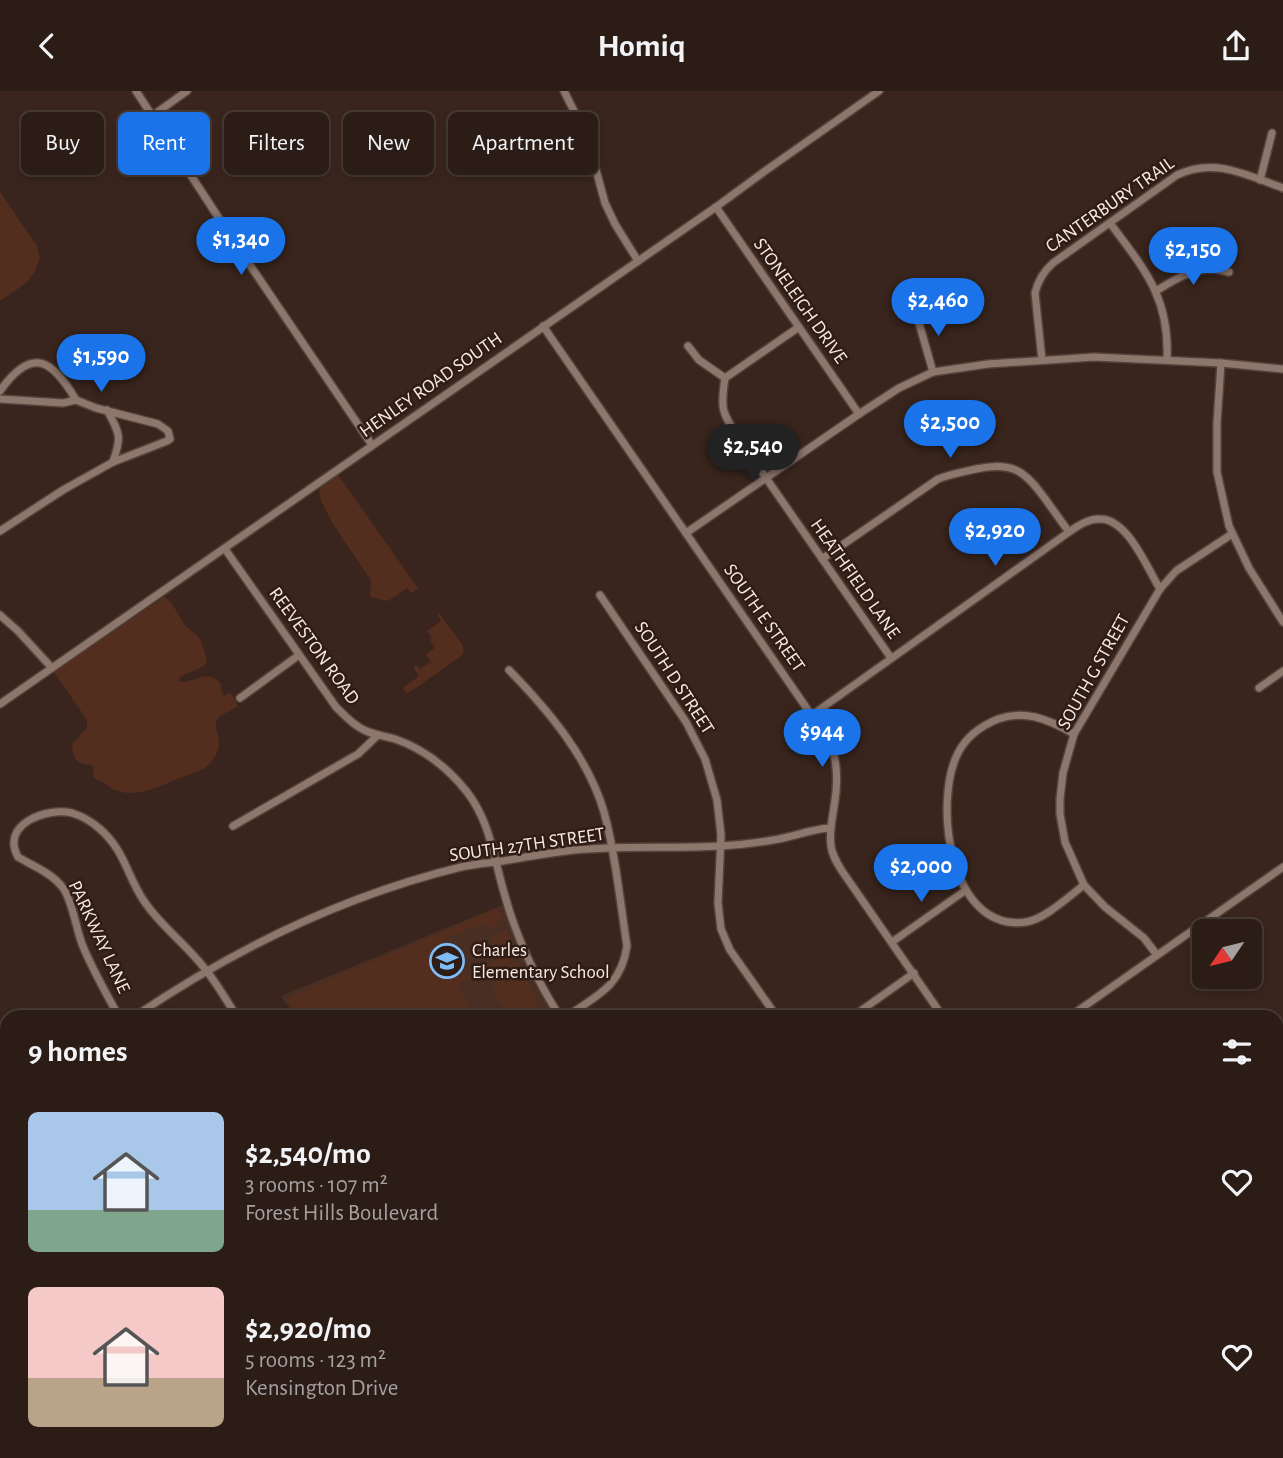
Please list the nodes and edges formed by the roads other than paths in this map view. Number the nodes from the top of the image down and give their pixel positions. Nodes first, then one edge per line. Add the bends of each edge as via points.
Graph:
1 (136, 91) edge
2 (187, 91) edge
3 (564, 91) edge
4 (878, 91) edge
5 (149, 112) edge
6 (158, 112) edge
7 (1272, 133) dead end
8 (191, 175) edge
9 (1260, 180) junction
10 (1283, 188) edge
11 (716, 207) junction
12 (1110, 223) junction
13 (638, 261) junction
14 (1229, 272) dead end
15 (1156, 291) junction
16 (920, 305) dead end
17 (544, 326) junction
18 (799, 327) junction
19 (688, 346) dead end
20 (1042, 360) junction
21 (1167, 360) junction
22 (1221, 363) junction
23 (1283, 369) edge
24 (933, 372) junction
25 (725, 378) junction
26 (0, 391) edge
27 (0, 399) edge
28 (76, 400) junction
29 (107, 410) junction
30 (859, 414) junction
31 (372, 445) junction
32 (113, 462) junction
33 (766, 477) junction
34 (0, 531) edge
35 (1069, 531) junction
36 (686, 533) junction
37 (1232, 534) junction
38 (225, 549) junction
39 (822, 559) junction
40 (1160, 589) junction
41 (600, 595) dead end
42 (0, 615) edge
43 (1283, 622) edge
44 (299, 655) junction
45 (891, 658) junction
46 (52, 668) junction
47 (509, 670) dead end
48 (1283, 671) edge
49 (1259, 688) dead end
50 (240, 698) dead end
51 (0, 704) edge
52 (812, 715) junction
53 (1074, 734) junction
54 (379, 735) junction
55 (233, 826) dead end
56 (830, 828) junction
57 (720, 846) junction
58 (611, 848) junction
59 (497, 862) junction
60 (1283, 866) edge
61 (1084, 885) junction
62 (966, 890) junction
63 (892, 942) junction
64 (1157, 955) junction
65 (207, 971) junction
66 (914, 973) junction
67 (115, 1010) edge
68 (145, 1010) edge
69 (232, 1010) edge
70 (558, 1010) edge
71 (574, 1010) edge
72 (772, 1010) edge
73 (862, 1010) edge
74 (938, 1010) edge
75 (1079, 1010) edge

1 - 5 street
2 - 6 street
3 - 13 street via 587,137 605,203
4 - 11 street, HENLEY ROAD SOUTH
7 - 9 street
8 - 31 street
9 - 10 street, CANTERBURY TRAIL
9 - 12 street, CANTERBURY TRAIL via 1219,167 1193,169 1177,175
11 - 13 street, HENLEY ROAD SOUTH
11 - 18 street, STONELEIGH DRIVE
12 - 15 street
12 - 20 street, CANTERBURY TRAIL via 1053,263 1038,283 1035,300
13 - 17 street, HENLEY ROAD SOUTH
14 - 15 street via 1189,273
15 - 21 street via 1167,329
16 - 24 street via 917,316
17 - 31 street, HENLEY ROAD SOUTH
17 - 36 street, SOUTH E STREET
18 - 25 street
18 - 30 street, STONELEIGH DRIVE
19 - 25 street
20 - 21 street via 1108,356
20 - 24 street
21 - 22 street
22 - 23 street
22 - 37 street via 1217,472
24 - 30 street
25 - 33 street, HEATHFIELD LANE via 722,407
26 - 28 street via 25,366 41,363 54,368
27 - 28 street
28 - 29 street
29 - 32 street via 120,436
29 - 32 street via 158,424 170,439
30 - 33 street
31 - 38 street, HENLEY ROAD SOUTH
32 - 34 street
33 - 36 street
33 - 39 street, HEATHFIELD LANE
35 - 39 street via 1029,478 1009,467 992,466 939,479
35 - 40 street via 1101,518 1118,526 1133,541
35 - 45 street
36 - 52 street, SOUTH E STREET
37 - 40 street, SOUTH G STREET via 1176,571
37 - 43 street
38 - 44 street, REEVESTON ROAD
38 - 46 street, HENLEY ROAD SOUTH
39 - 45 street, HEATHFIELD LANE
40 - 53 street, SOUTH G STREET
41 - 57 street, SOUTH D STREET via 697,741 717,800
42 - 46 street
44 - 50 street
44 - 54 street, REEVESTON ROAD via 336,707 364,731
45 - 52 street
46 - 51 street, HENLEY ROAD SOUTH
47 - 58 street via 544,707 576,752 604,812
48 - 49 street
52 - 56 street, SOUTH E STREET via 830,742 836,764
53 - 61 street, SOUTH G STREET via 1063,773 1060,814 1065,842
53 - 62 street via 1037,717 1011,716 978,730 960,750 951,775 947,814 953,857
54 - 55 street via 358,754
54 - 59 street, REEVESTON ROAD via 428,755 452,774 485,823
56 - 57 street, SOUTH 27TH STREET
56 - 63 street, SOUTH E STREET via 838,864
57 - 58 street, SOUTH 27TH STREET
57 - 72 street, SOUTH D STREET via 719,916 724,938
58 - 59 street, SOUTH 27TH STREET
58 - 71 street via 627,946 624,961 608,988
59 - 65 street, SOUTH 27TH STREET via 464,866 340,905
59 - 70 street, REEVESTON ROAD via 525,956
60 - 64 street
61 - 62 street via 1042,916 1024,922 992,917
61 - 64 street, SOUTH G STREET
62 - 63 street
63 - 66 street, SOUTH E STREET
64 - 75 street
65 - 67 street, PARKWAY LANE via 145,903 116,845 99,828 69,812 26,820 13,835 15,852 62,887 91,964
65 - 68 street, SOUTH 27TH STREET
65 - 69 street, PARKWAY LANE
66 - 73 street
66 - 74 street, SOUTH E STREET

